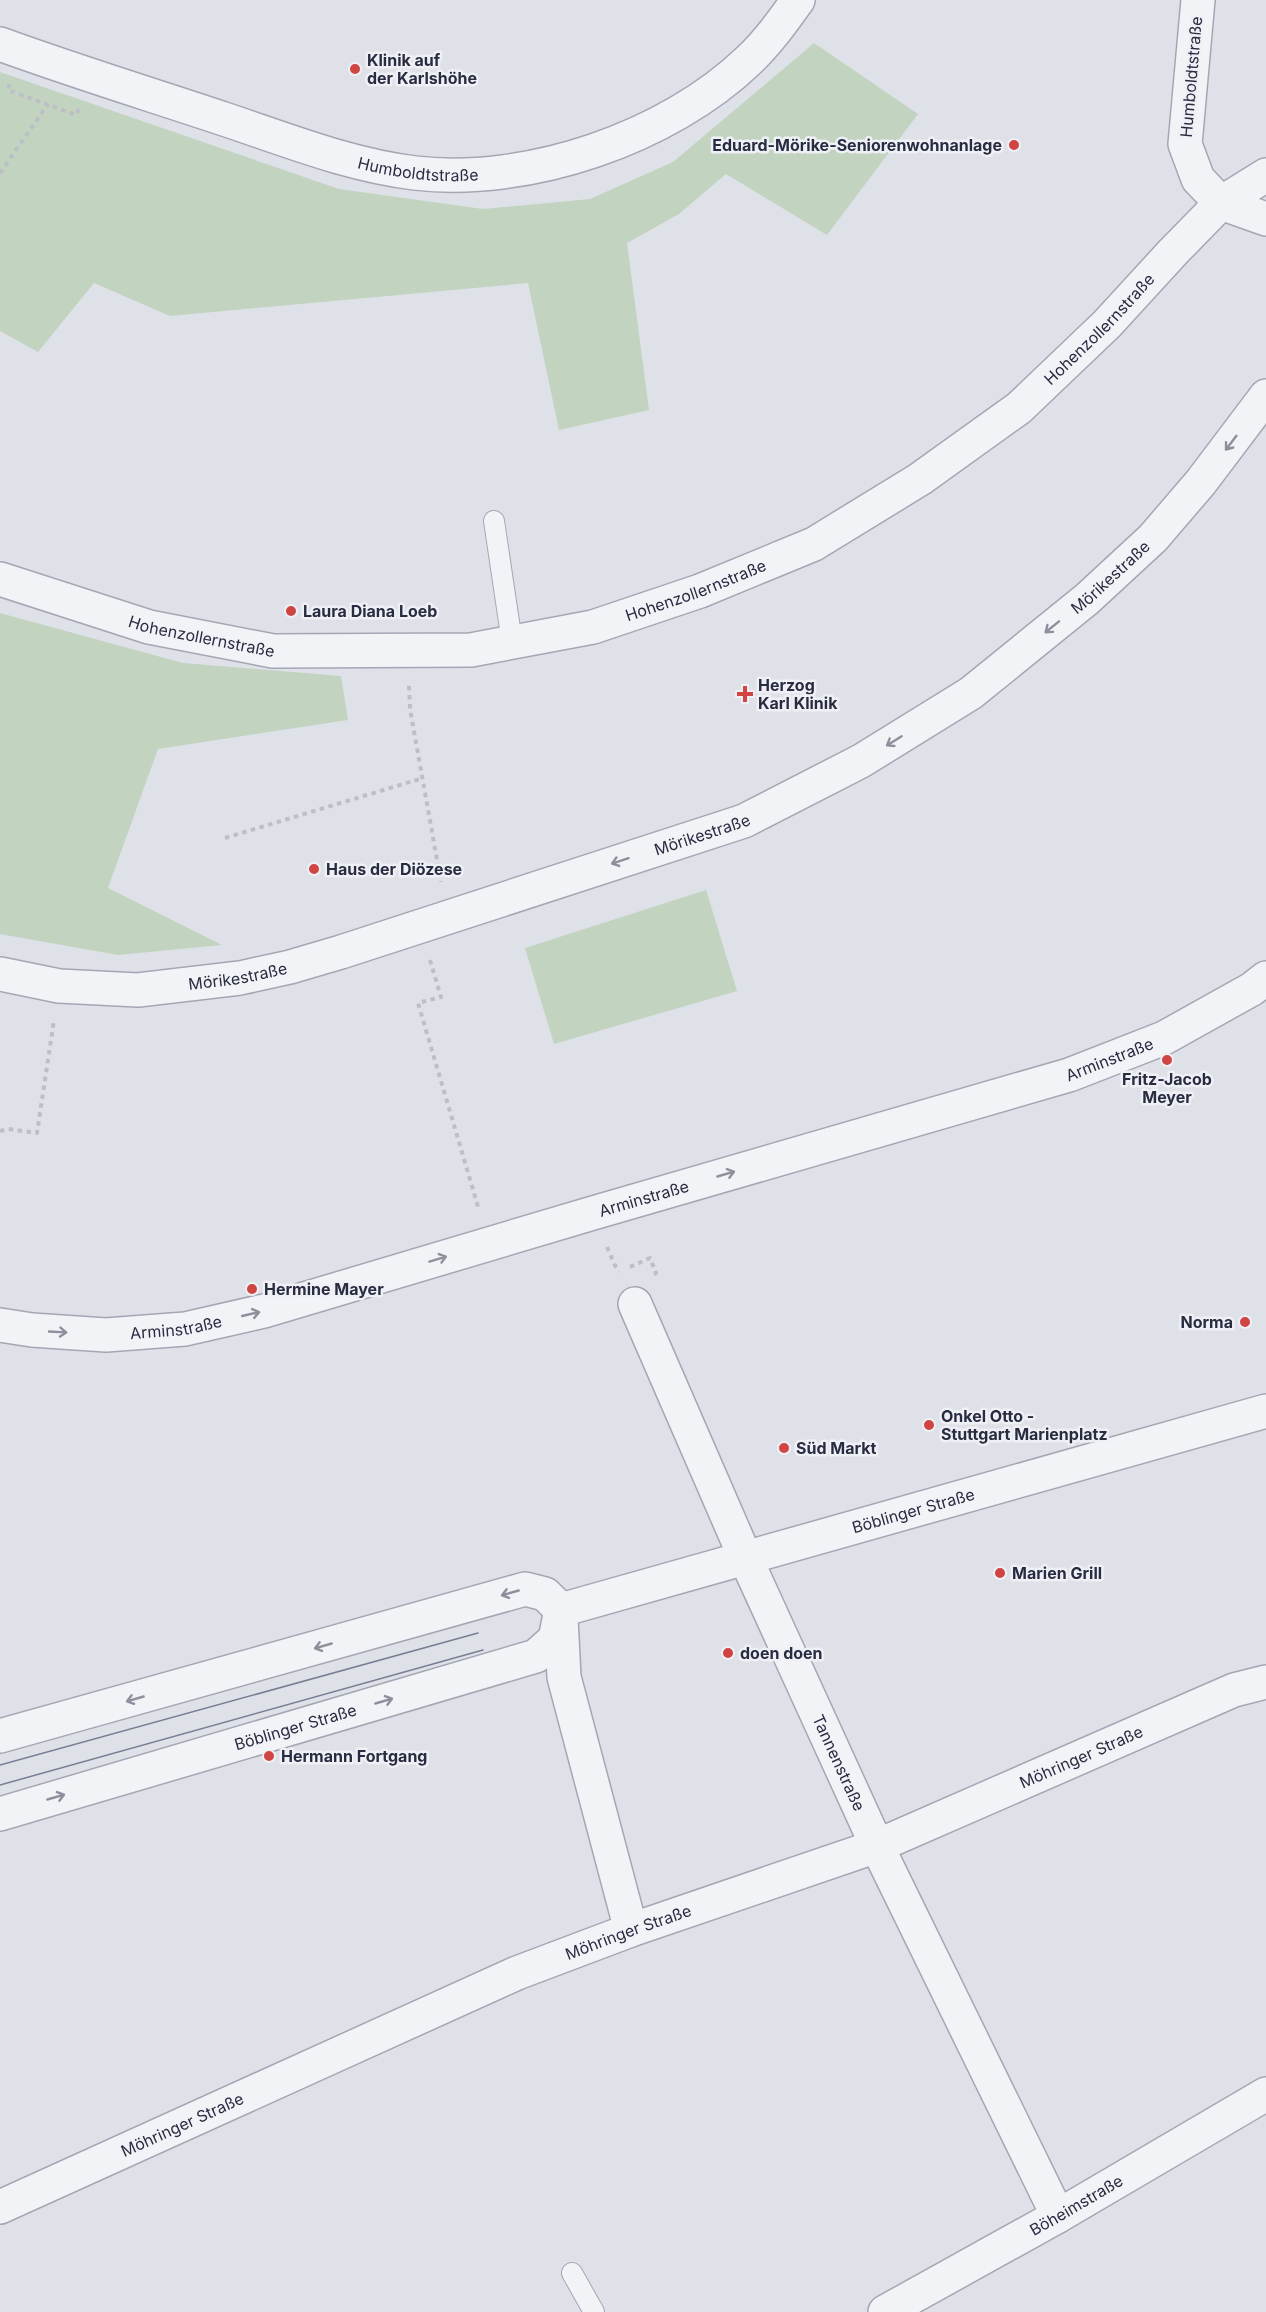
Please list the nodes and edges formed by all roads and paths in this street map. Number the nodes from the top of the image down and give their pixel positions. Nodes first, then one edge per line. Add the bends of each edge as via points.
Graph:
1 (798, 0) edge
2 (1198, 0) edge
3 (0, 44) edge
4 (8, 90) dead end
5 (48, 104) junction
6 (76, 115) dead end
7 (0, 173) edge
8 (1266, 175) edge
9 (1221, 203) junction
10 (1266, 219) edge
11 (1266, 396) edge
12 (494, 521) dead end
13 (0, 579) edge
14 (512, 642) junction
15 (410, 710) dead end
16 (423, 778) junction
17 (225, 838) dead end
18 (442, 888) dead end
19 (428, 954) dead end
20 (0, 974) edge
21 (1266, 978) edge
22 (59, 986) junction
23 (0, 1131) edge
24 (474, 1192) dead end
25 (607, 1248) dead end
26 (656, 1273) dead end
27 (635, 1304) dead end
28 (0, 1325) edge
29 (1266, 1411) edge
30 (745, 1557) junction
31 (561, 1610) junction
32 (1266, 1682) edge
33 (0, 1736) edge
34 (0, 1814) edge
35 (877, 1846) junction
36 (631, 1930) junction
37 (1266, 2094) edge
38 (0, 2207) edge
39 (1058, 2216) junction
40 (572, 2273) dead end
41 (594, 2312) edge
42 (885, 2312) edge

1 - 3 street, Humboldtstraße via 749,60 696,102 633,136 558,162 486,174 417,173 348,161
2 - 9 street, Humboldtstraße via 1185,144 1198,180
4 - 5 path
5 - 6 path
5 - 7 path
8 - 9 street, Hohenzollernstraße
9 - 10 street, Humboldtstraße
9 - 14 street, Hohenzollernstraße via 1107,324 1019,408 920,479 814,544 700,591 593,627
11 -> 22 street, Mörikestraße via 1153,538 1087,599 971,693 861,761 744,821 290,968 138,990
12 - 14 lane
13 - 14 street, Hohenzollernstraße via 149,627 273,651 471,650
15 - 16 path
16 - 17 path
16 - 18 path
19 - 24 path via 441,997 418,1003
20 - 22 street, Mörikestraße
28 -> 21 street, Arminstraße via 106,1335 185,1329 264,1311 1069,1075 1164,1038
22 - 23 path via 37,1133
25 - 26 path via 616,1272 650,1258
27 - 30 street, Tannenstraße
29 - 30 street, Böblinger Straße
30 - 31 street, Böblinger Straße
30 - 35 street, Tannenstraße
31 -> 33 street via 545,1593 525,1589
34 -> 31 street, Böblinger Straße via 536,1656 555,1639
31 - 36 street via 564,1677
32 - 35 street, Möhringer Straße via 1234,1690
35 - 36 street, Möhringer Straße
35 - 39 street, Tannenstraße
36 - 38 street, Möhringer Straße via 517,1973
37 - 39 street, Böheimstraße
39 - 42 street, Böheimstraße
40 - 41 lane

